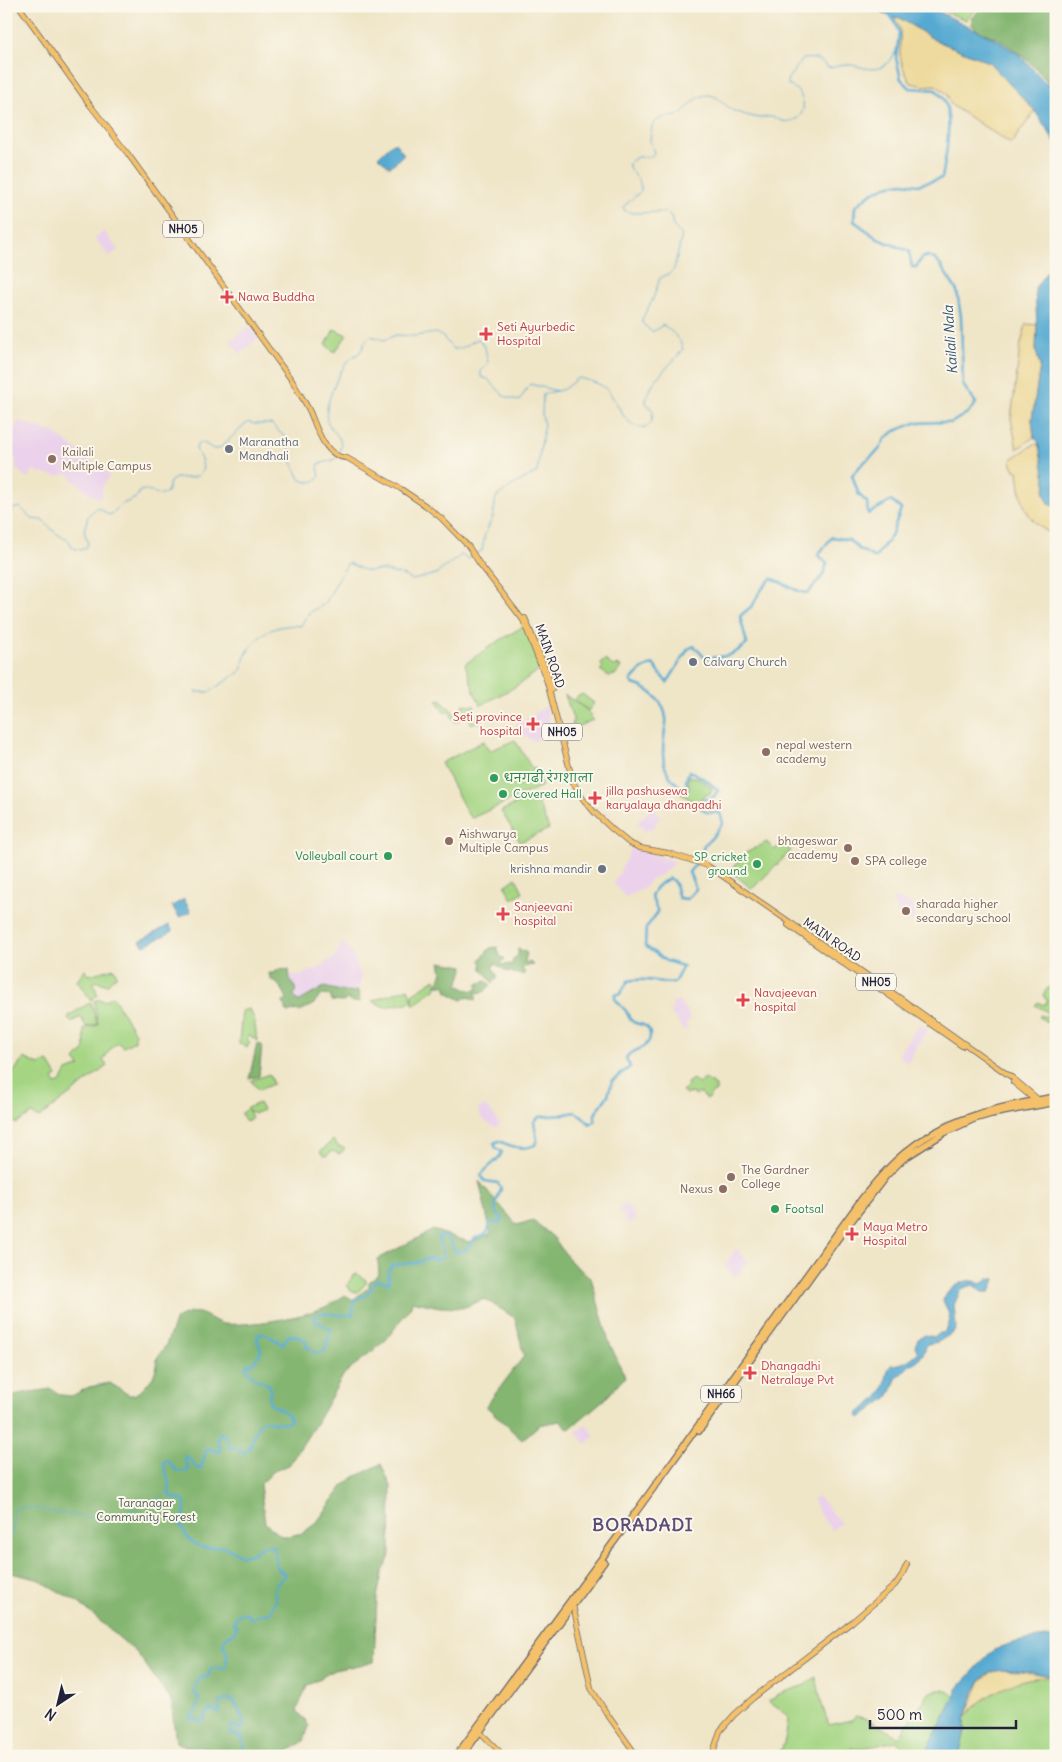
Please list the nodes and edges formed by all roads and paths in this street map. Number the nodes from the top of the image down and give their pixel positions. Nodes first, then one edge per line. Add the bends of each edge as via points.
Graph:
1 (19, 6) edge
2 (479, 561) junction
3 (572, 775) junction
4 (1056, 1097) edge
5 (1056, 1102) edge
6 (1039, 1103) junction
7 (907, 1564) dead end
8 (573, 1605) junction
9 (477, 1730) junction
10 (456, 1756) edge
11 (462, 1756) edge
12 (504, 1756) edge
13 (636, 1756) edge
14 (712, 1756) edge

1 - 2 main road, NH05 via 293,382 322,440 343,458 429,510
2 - 3 main road, MAIN ROAD / NH05 via 523,620 547,682
2 - 3 main road, MAIN ROAD / NH05 via 528,622 547,672
3 - 6 main road, MAIN ROAD / NH05 via 577,790 595,813 625,840 640,848 703,865 863,975
4 - 6 highway
5 - 6 highway
6 - 8 highway, NH66 via 986,1116 944,1133 907,1156 885,1177
6 - 9 highway, NH66 via 988,1111 942,1128 904,1153 881,1175
7 - 14 main road via 895,1584 880,1598 734,1715 720,1731
8 - 9 highway, NH66
8 - 13 main road via 591,1688
9 - 10 highway, NH66
9 - 11 highway, NH66
9 - 12 main road

